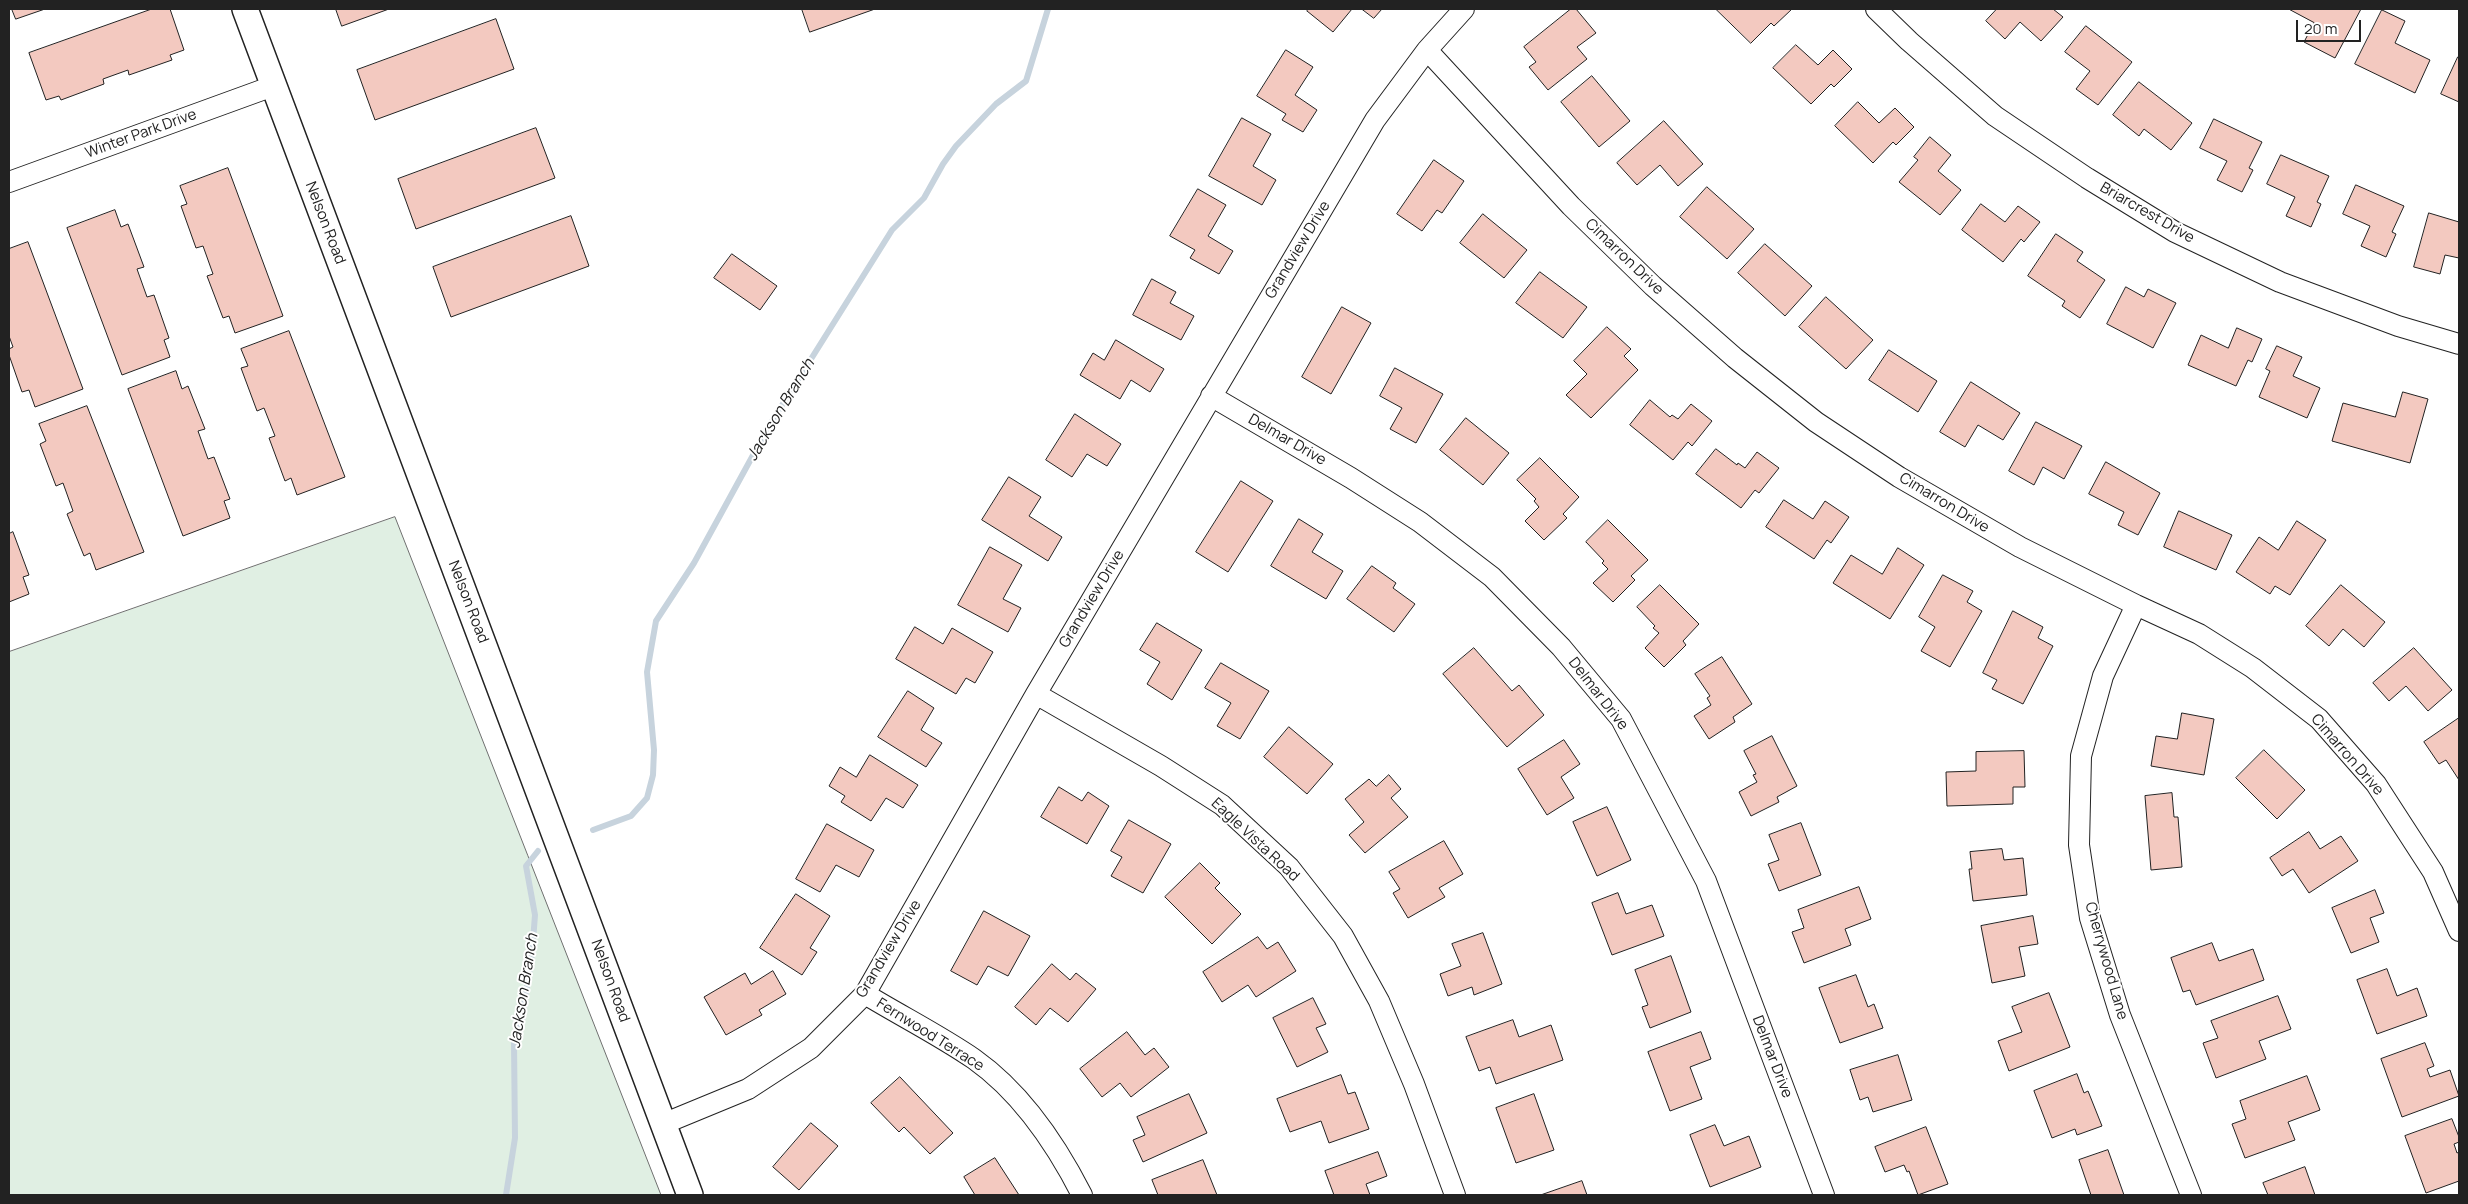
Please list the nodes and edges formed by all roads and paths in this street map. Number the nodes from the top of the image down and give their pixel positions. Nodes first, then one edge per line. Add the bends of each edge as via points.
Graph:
1 (245, 9) edge
2 (1464, 9) edge
3 (1876, 9) edge
4 (1427, 50) junction
5 (273, 86) junction
6 (9, 182) edge
7 (2459, 344) edge
8 (1211, 396) junction
9 (2136, 605) junction
10 (1036, 694) junction
11 (2459, 931) edge
12 (865, 994) junction
13 (663, 1124) junction
14 (690, 1195) edge
15 (1082, 1195) edge
16 (1455, 1195) edge
17 (1824, 1195) edge
18 (2191, 1195) edge

1 - 5 street, Nelson Road
2 - 4 street, Grandview Drive
3 - 7 street, Briarcrest Drive via 1995,116 2175,232 2280,282 2398,326
4 - 8 street, Grandview Drive via 1375,120
4 - 9 street, Cimarron Drive via 1571,206 1653,286 1735,358 1816,422 1899,477 2020,548
5 - 6 street, Winter Park Drive
5 - 13 street, Nelson Road
8 - 10 street, Grandview Drive
8 - 17 street, Delmar Drive via 1420,522 1492,577 1561,647 1621,719 1706,880
9 - 11 street, Cimarron Drive via 2199,634 2253,668 2319,719 2376,784 2433,872
9 - 18 street, Cherrywood Lane via 2103,676 2081,756 2079,845 2090,918 2120,1015
10 - 12 street, Grandview Drive
10 - 16 street, Eagle Vista Road via 1222,805 1289,867 1343,936 1379,1001
12 - 13 street, Grandview Drive via 811,1048 748,1089
12 - 15 street, Fernwood Terrace via 974,1060 1019,1100 1061,1154
13 - 14 street, Nelson Road

